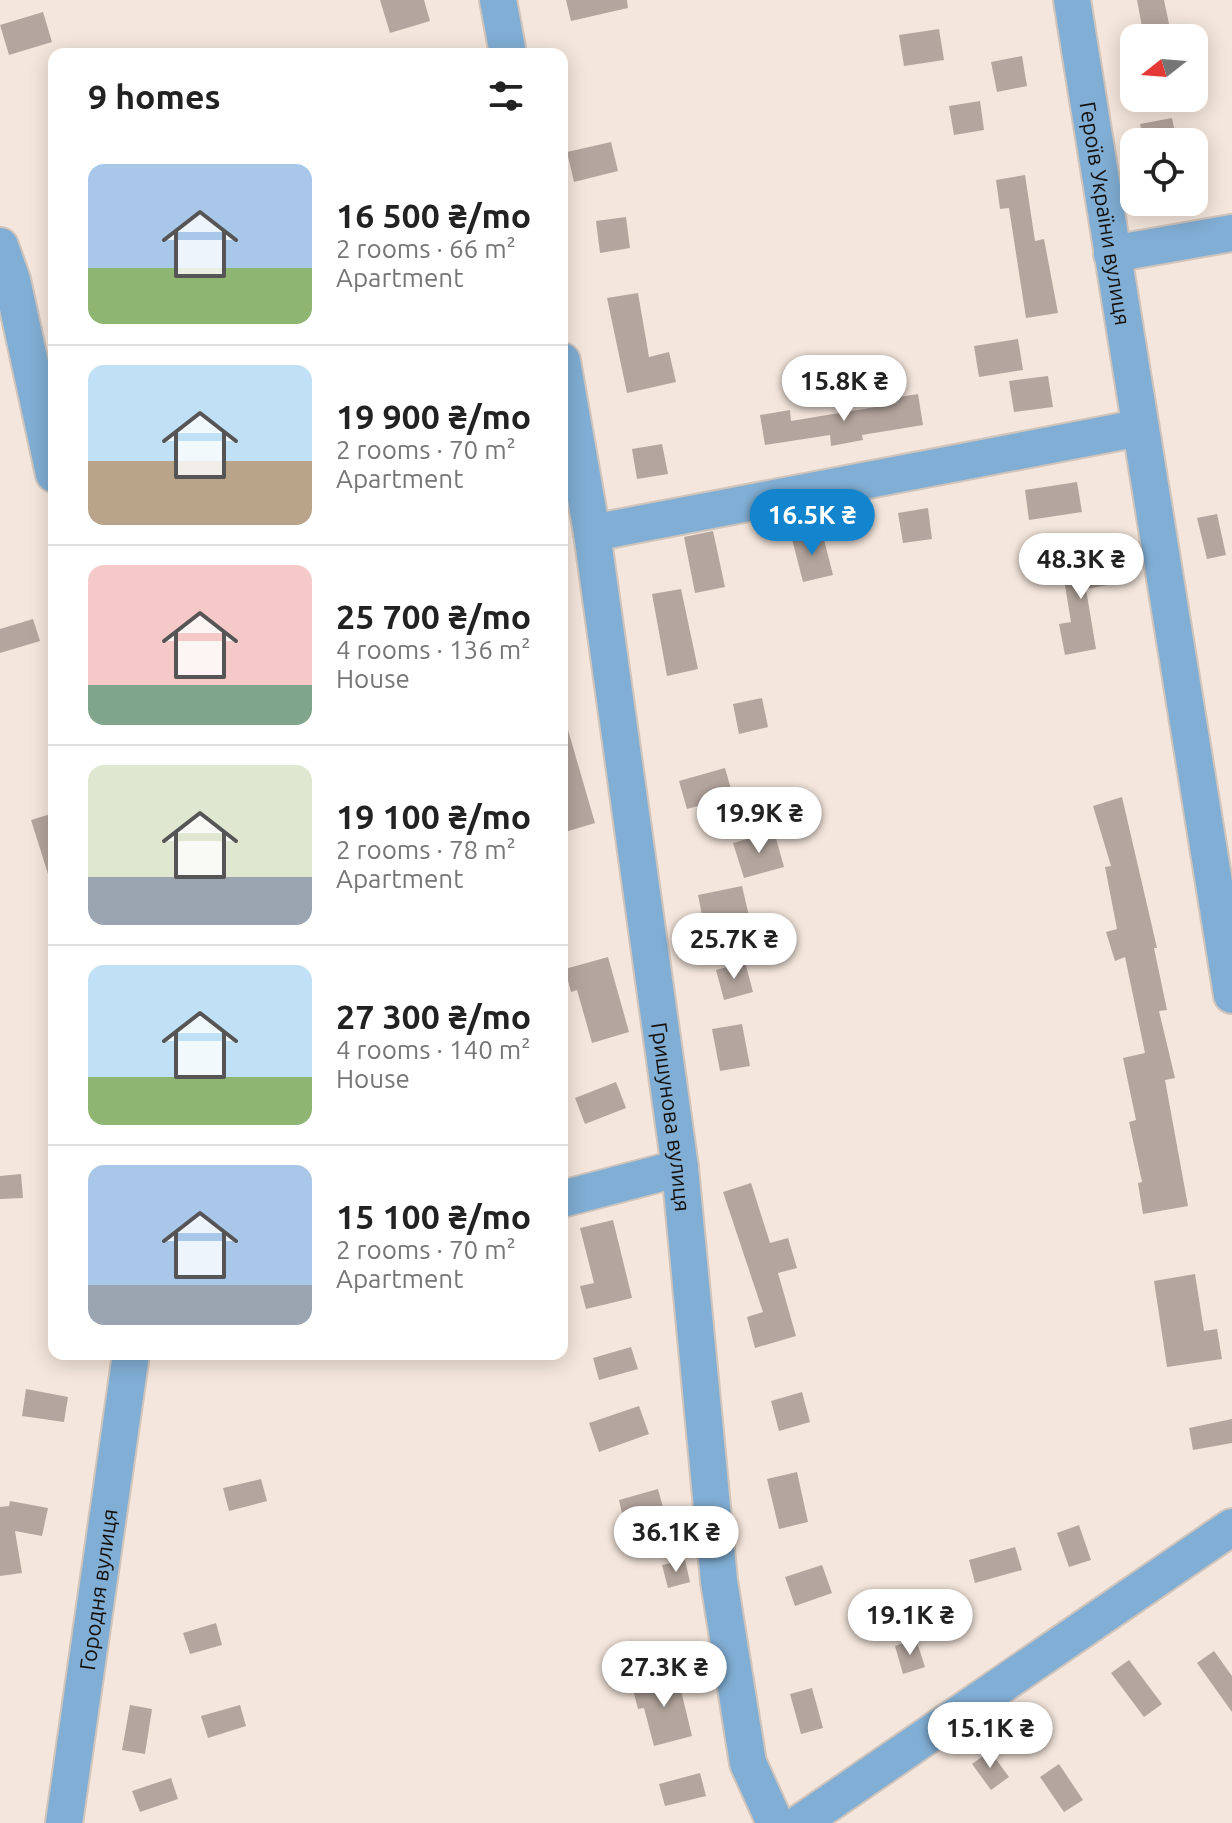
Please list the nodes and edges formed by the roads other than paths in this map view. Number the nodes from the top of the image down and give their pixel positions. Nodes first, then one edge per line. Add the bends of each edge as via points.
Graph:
1 (498, 0) edge
2 (1072, 0) edge
3 (507, 48) edge
4 (1232, 233) edge
5 (0, 246) edge
6 (1112, 254) junction
7 (568, 395) edge
8 (1139, 428) junction
9 (48, 446) edge
10 (592, 533) junction
11 (1232, 995) edge
12 (680, 1168) junction
13 (568, 1197) edge
14 (130, 1360) edge
15 (1232, 1527) edge
16 (64, 1823) edge
17 (775, 1823) edge
18 (800, 1823) edge

1 - 3 street
2 - 6 street, Героїв України вулиця
4 - 6 street
5 - 9 street
6 - 8 street, Героїв України вулиця
7 - 10 street, Гришунова вулиця
8 - 10 street
8 - 11 street, Героїв України вулиця
10 - 12 street, Гришунова вулиця
12 - 13 street
12 - 17 street, Гришунова вулиця via 719,1581 748,1763
14 - 16 street, Городня вулиця
15 - 18 street

